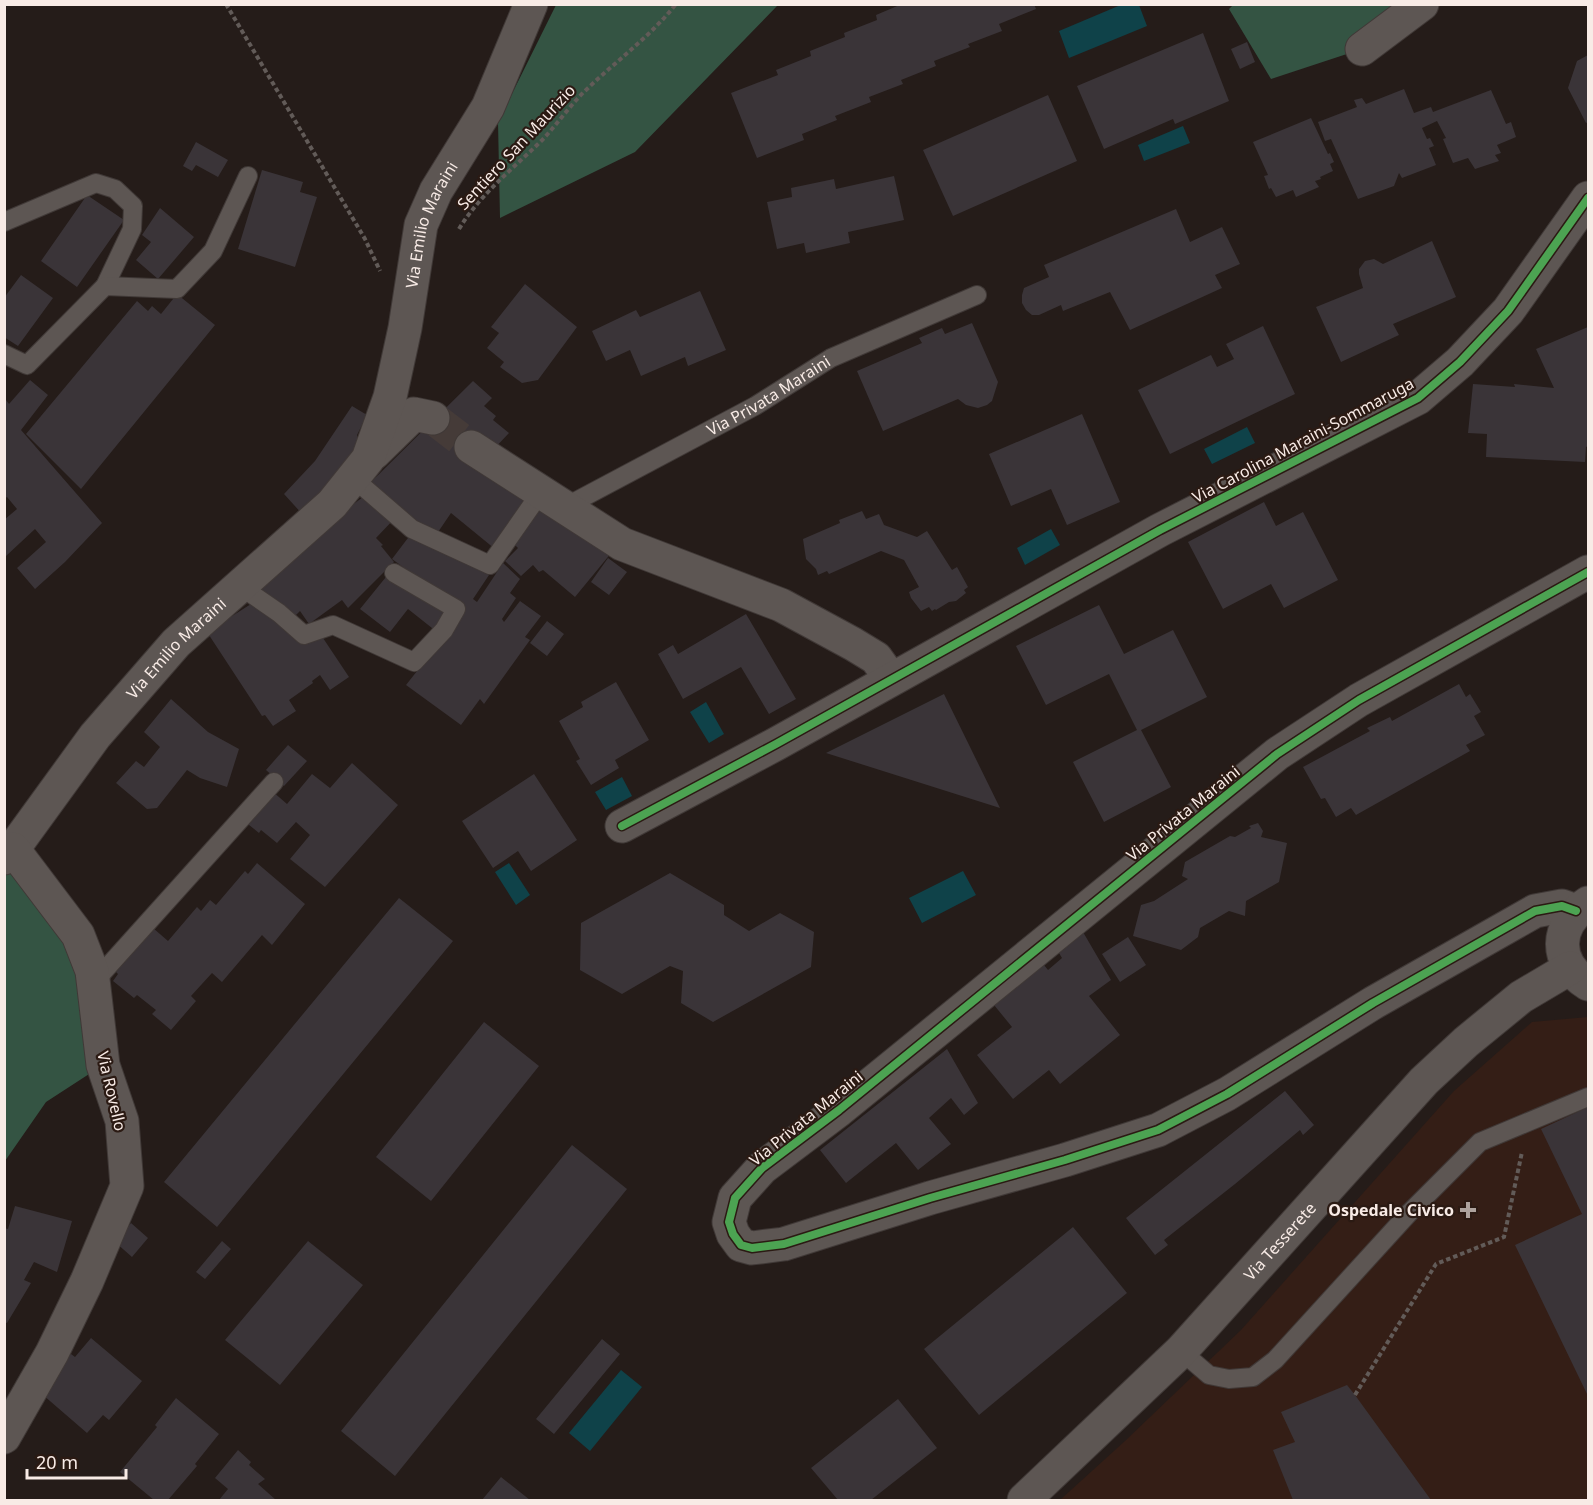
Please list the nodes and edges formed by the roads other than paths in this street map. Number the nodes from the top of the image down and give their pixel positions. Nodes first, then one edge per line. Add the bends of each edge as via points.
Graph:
1 (531, 4) edge
2 (1422, 4) edge
3 (1362, 49) dead end
4 (248, 176) dead end
5 (1588, 198) edge
6 (4, 222) edge
7 (105, 286) junction
8 (977, 295) dead end
9 (4, 354) edge
10 (424, 416) dead end
11 (471, 447) tunnel mouth
12 (361, 468) junction
13 (553, 500) junction
14 (1588, 572) edge
15 (394, 573) dead end
16 (240, 586) junction
17 (891, 680) junction
18 (274, 782) dead end
19 (622, 826) dead end
20 (9, 853) edge
21 (1582, 907) edge
22 (1579, 976) edge
23 (94, 982) junction
24 (1588, 1097) edge
25 (1181, 1351) junction
26 (4, 1437) edge
27 (1024, 1500) edge

1 - 12 street, Via Emilio Maraini via 488,107 436,191 422,225 390,397
2 - 3 street
4 - 7 lane via 213,251 177,289
5 - 17 street, Via Carolina Maraini-Sommaruga via 1508,311 1461,362 1418,398 1160,530
6 - 7 lane via 96,183 115,189 133,206 132,229
7 - 9 lane via 27,365
8 - 13 lane, Via Privata Maraini via 831,358 755,406
10 - 12 street, Via Emilio Maraini
11 - 13 street
12 - 13 lane via 412,529 490,565
12 - 16 street, Via Emilio Maraini via 332,504
13 - 17 street via 622,544 802,616 876,657
14 - 21 street, Via Privata Maraini via 1359,700 1277,754 839,1110 762,1168 735,1198 729,1221 733,1234 741,1245 752,1248 784,1244 1148,1134 1227,1094 1373,1003 1535,911
15 - 16 lane via 456,609 444,630 414,662 333,625 304,635
16 - 20 street, Via Emilio Maraini via 176,643 103,728
17 - 19 street
18 - 23 lane
20 - 23 street, Via Rovello via 78,935
21 - 22 street via 1568,921 1563,939 1565,957
22 - 25 street, Via Tesserete via 1521,997 1424,1081
23 - 26 street, Via Rovello via 103,1065 122,1122 127,1186 52,1353
24 - 25 lane via 1480,1142 1410,1212 1275,1360 1253,1377 1229,1379 1209,1375
25 - 27 street, Via Tesserete

